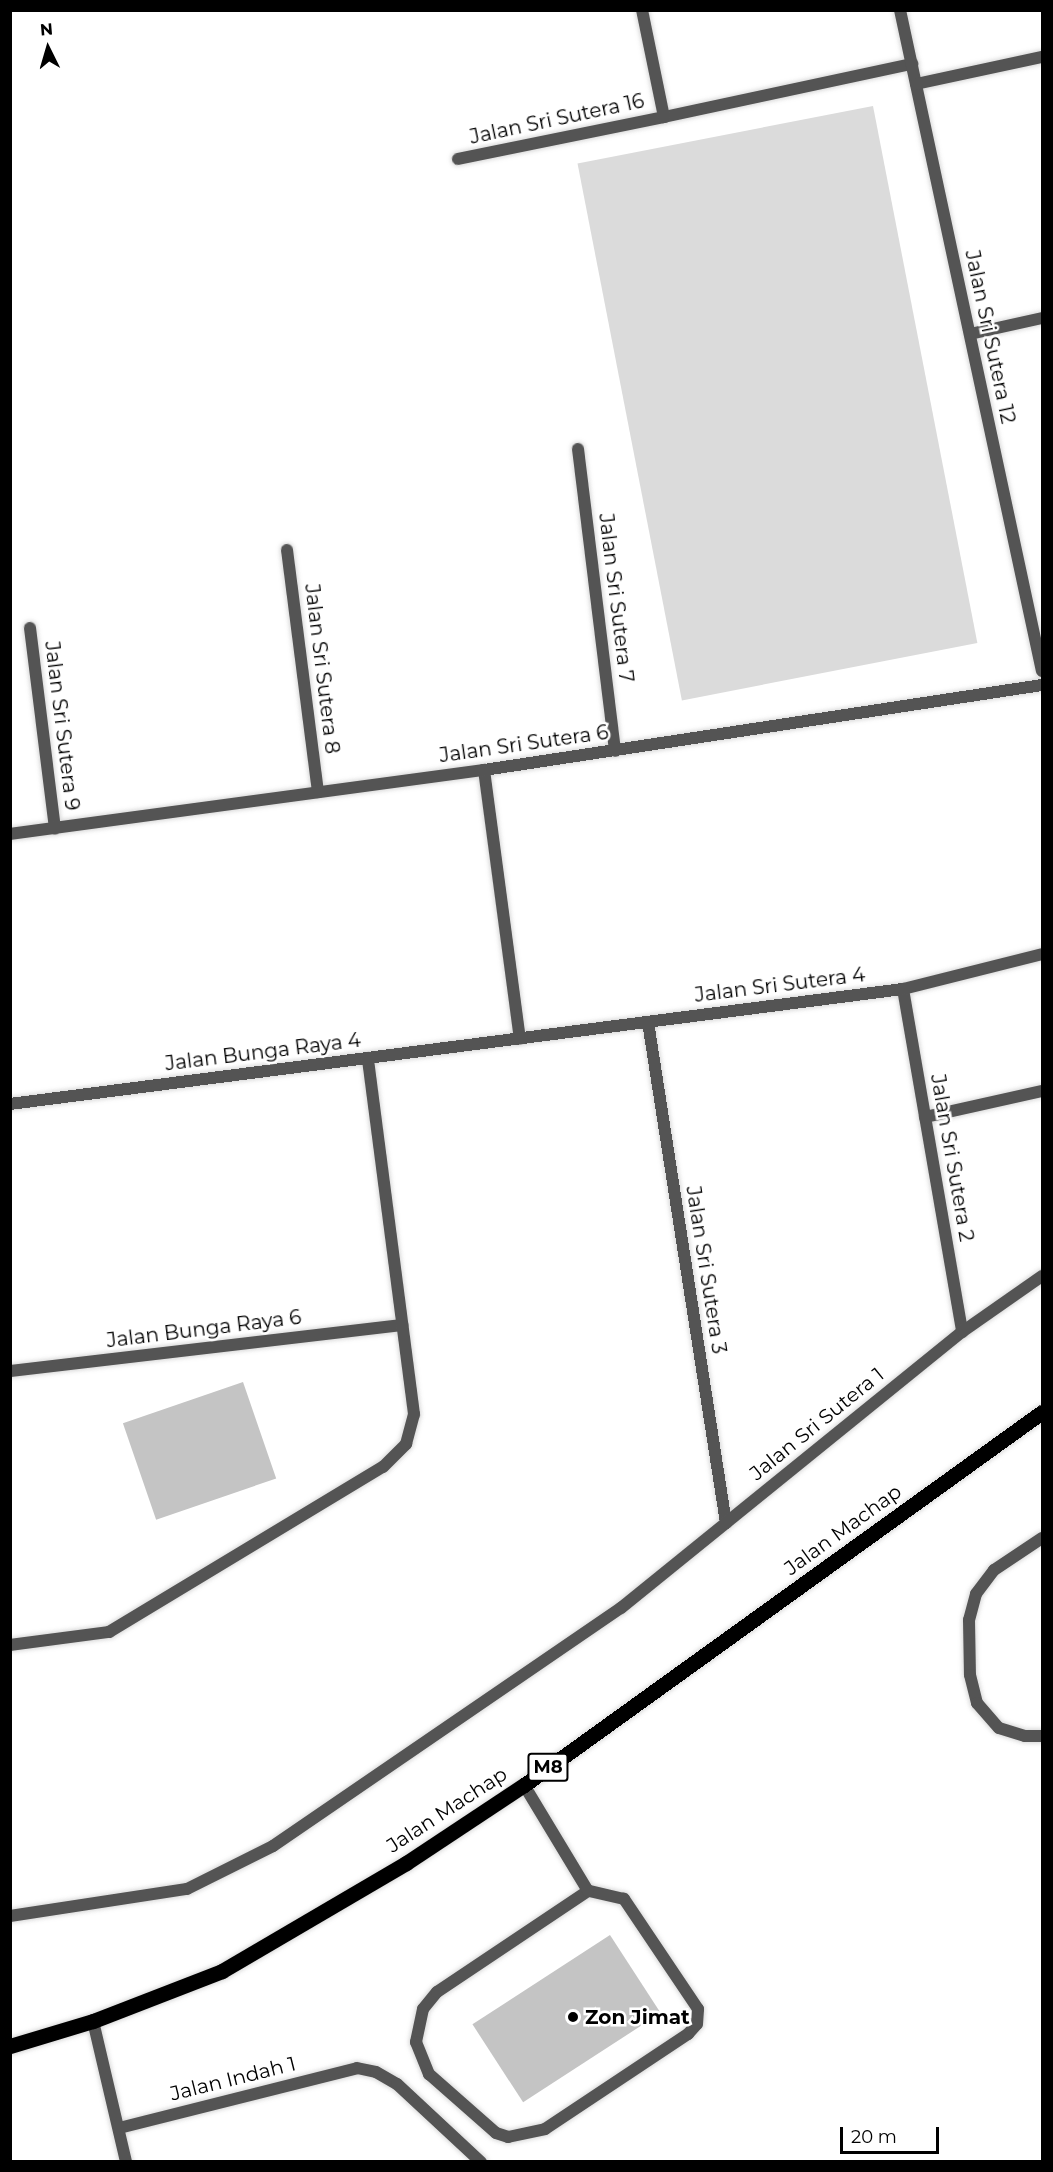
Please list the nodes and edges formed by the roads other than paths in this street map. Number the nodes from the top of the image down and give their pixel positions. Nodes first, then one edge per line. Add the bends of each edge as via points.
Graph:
1 (642, 10) edge
2 (900, 10) edge
3 (1042, 57) edge
4 (912, 64) junction
5 (916, 84) junction
6 (664, 117) junction
7 (458, 159) dead end
8 (1042, 318) edge
9 (970, 334) junction
10 (578, 449) dead end
11 (287, 550) dead end
12 (30, 628) dead end
13 (1042, 671) edge
14 (1042, 685) edge
15 (615, 751) junction
16 (484, 770) junction
17 (318, 792) junction
18 (55, 828) junction
19 (10, 834) edge
20 (1042, 954) edge
21 (903, 989) junction
22 (648, 1022) junction
23 (520, 1039) junction
24 (368, 1058) junction
25 (1042, 1091) edge
26 (10, 1104) edge
27 (925, 1117) junction
28 (1042, 1276) edge
29 (402, 1325) junction
30 (962, 1332) junction
31 (10, 1371) edge
32 (1042, 1412) edge
33 (726, 1523) junction
34 (1042, 1538) edge
35 (10, 1645) edge
36 (1042, 1736) edge
37 (524, 1785) junction
38 (588, 1891) junction
39 (10, 1916) edge
40 (93, 2021) junction
41 (10, 2046) edge
42 (118, 2128) junction
43 (126, 2162) edge
44 (481, 2162) edge

1 - 6 street, Jalan Sri Sutera 16
2 - 4 street, Jalan Sri Sutera 12
3 - 5 street
4 - 5 street, Jalan Sri Sutera 12
4 - 6 street
5 - 9 street, Jalan Sri Sutera 12
6 - 7 street, Jalan Sri Sutera 16
8 - 9 street
9 - 13 street, Jalan Sri Sutera 12
10 - 15 street, Jalan Sri Sutera 7
11 - 17 street, Jalan Sri Sutera 8
12 - 18 street, Jalan Sri Sutera 9
14 - 15 street, Jalan Sri Sutera 6
15 - 16 street, Jalan Sri Sutera 6
16 - 17 street, Jalan Sri Sutera 6
16 - 23 street
17 - 18 street, Jalan Sri Sutera 6
18 - 19 street, Jalan Sri Sutera 6
20 - 21 street, Jalan Sri Sutera 4
21 - 22 street, Jalan Sri Sutera 4
21 - 27 street, Jalan Sri Sutera 2
22 - 23 street, Jalan Sri Sutera 4
22 - 33 street, Jalan Sri Sutera 3
23 - 24 street, Jalan Bunga Raya 4
24 - 26 street, Jalan Bunga Raya 4
24 - 29 street
25 - 27 street
27 - 30 street, Jalan Sri Sutera 2
28 - 30 street, Jalan Sri Sutera 1
29 - 31 street, Jalan Bunga Raya 6
29 - 35 street via 414,1414 406,1444 383,1467 109,1632
30 - 33 street, Jalan Sri Sutera 1
32 - 37 main road, Jalan Machap / M8
33 - 39 street, Jalan Sri Sutera 1 via 621,1608 273,1846 187,1889
34 - 36 street via 994,1570 976,1594 969,1620 970,1675 977,1703 999,1728 1025,1736
37 - 38 street
37 - 40 main road, Jalan Machap / M8 via 406,1863 222,1971
38 - 38 street via 437,1992 423,2009 416,2042 429,2074 496,2133 508,2137 545,2129 688,2034 697,2024 698,2009 624,1899
40 - 41 main road, Jalan Machap / M8
40 - 42 street
42 - 43 street
42 - 44 street, Jalan Indah 1 via 357,2068 376,2072 397,2084

